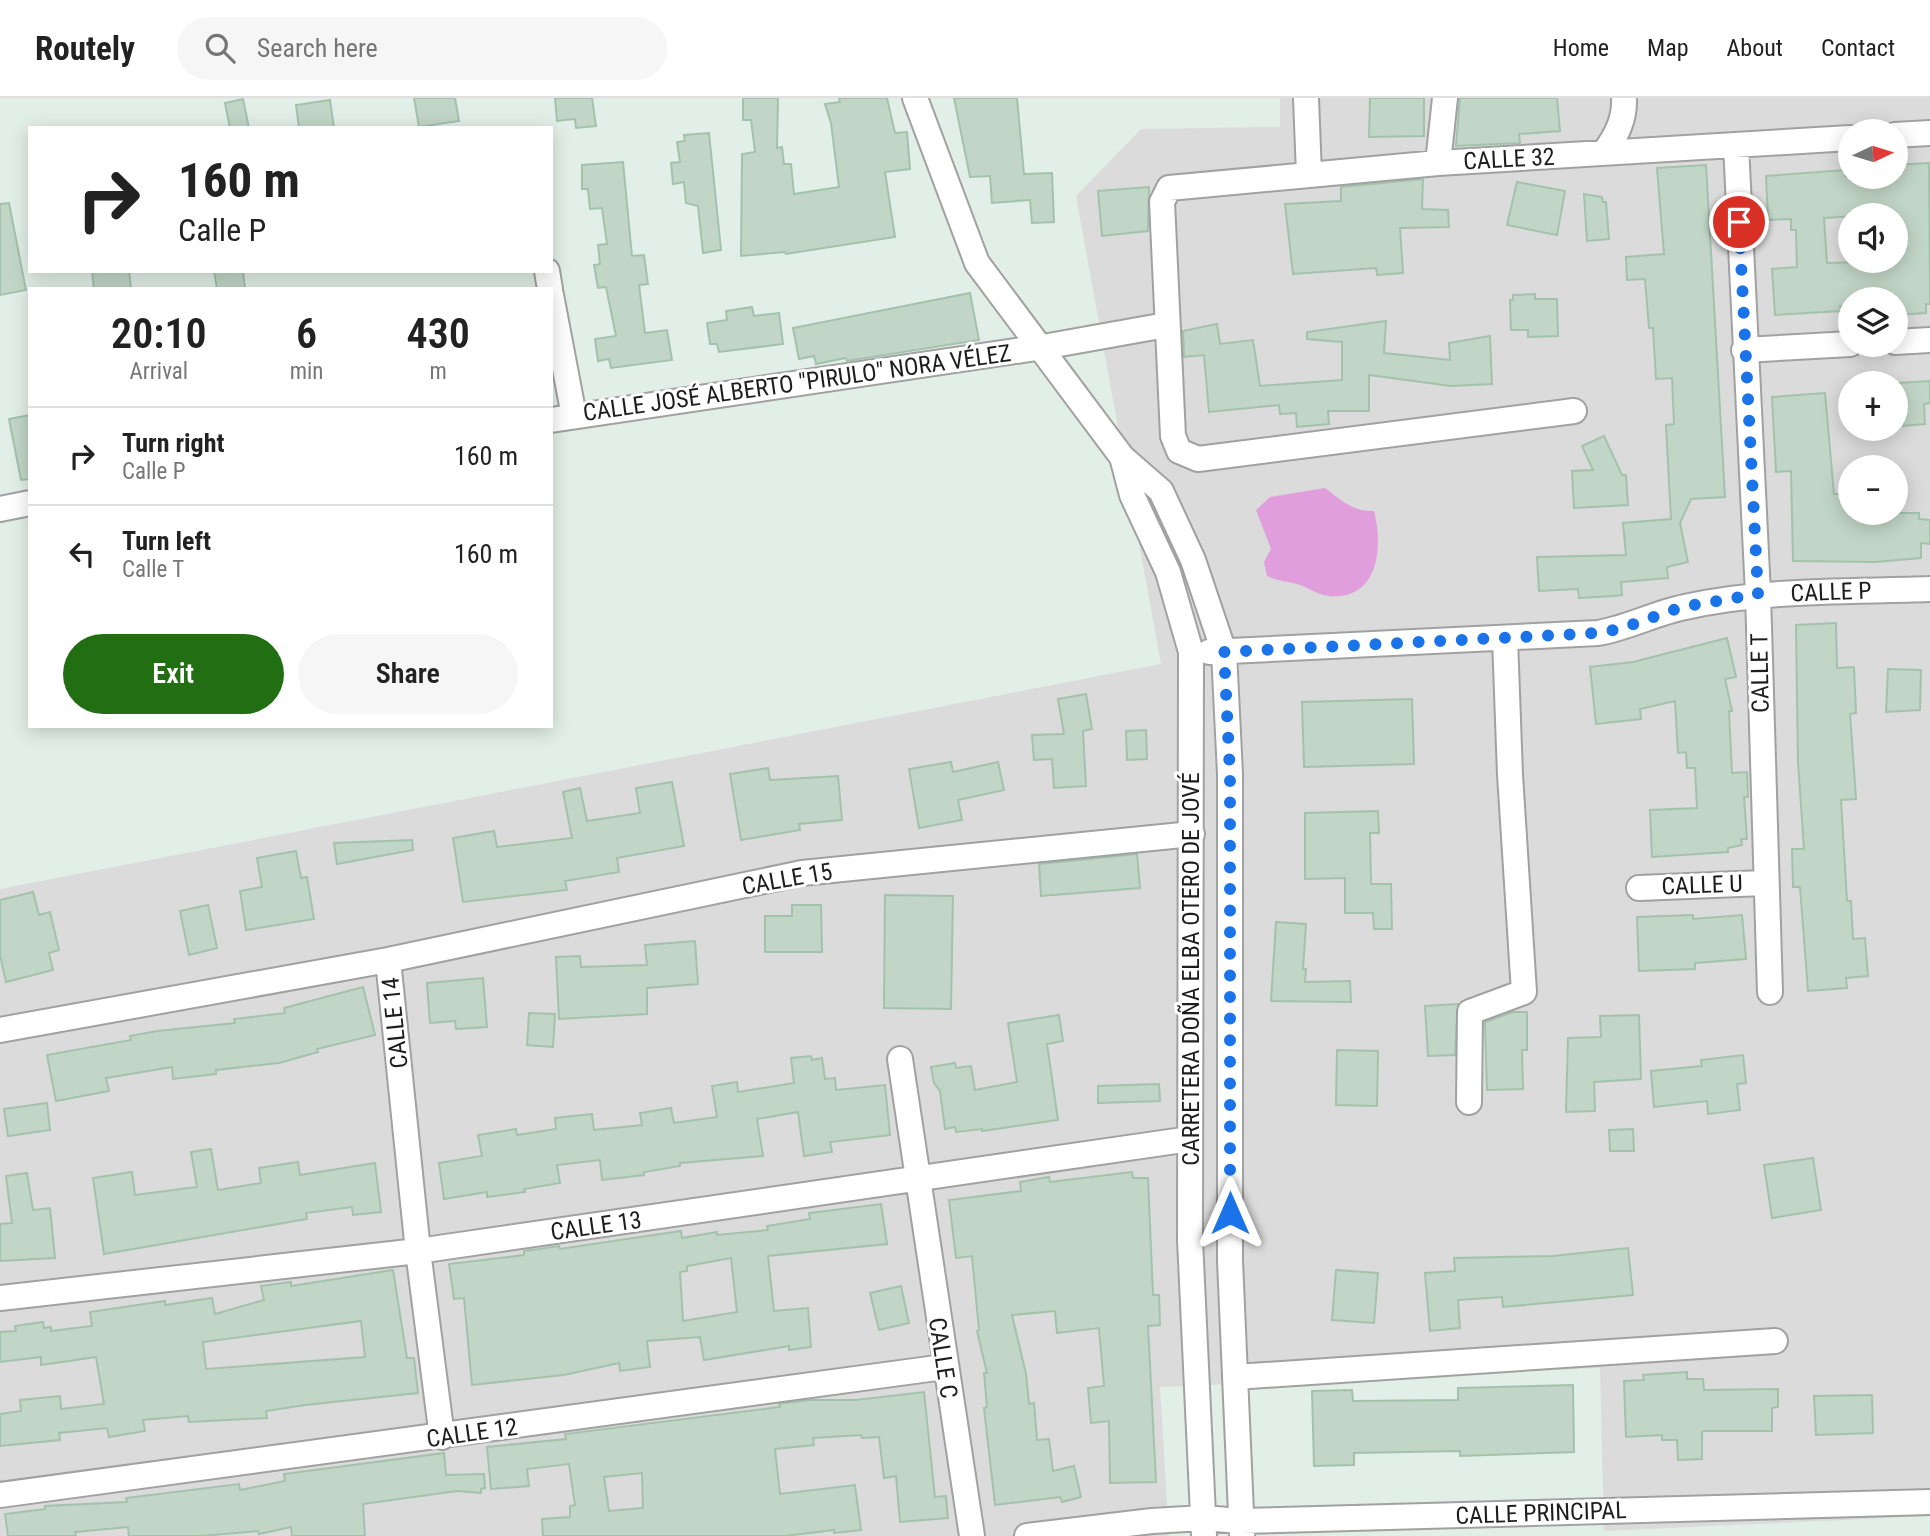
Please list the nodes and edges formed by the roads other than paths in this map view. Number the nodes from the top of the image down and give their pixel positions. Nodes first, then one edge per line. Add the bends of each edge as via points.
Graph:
1 (915, 98) edge
2 (1306, 98) edge
3 (1445, 98) edge
4 (1624, 98) edge
5 (1930, 133) edge
6 (1908, 134) edge
7 (1838, 139) edge
8 (1736, 145) junction
9 (1604, 153) junction
10 (1438, 163) junction
11 (1309, 174) junction
12 (553, 316) edge
13 (1166, 325) junction
14 (1930, 340) edge
15 (1908, 341) edge
16 (1838, 345) edge
17 (1043, 347) junction
18 (1744, 350) junction
19 (1574, 411) dead end
20 (563, 418) edge
21 (1122, 457) junction
22 (28, 503) edge
23 (0, 509) edge
24 (1930, 589) edge
25 (1758, 594) junction
26 (1505, 638) junction
27 (1191, 652) junction
28 (1224, 652) junction
29 (1192, 834) junction
30 (1765, 883) junction
31 (1639, 888) dead end
32 (388, 960) junction
33 (1770, 992) dead end
34 (0, 1030) edge
35 (900, 1059) dead end
36 (1469, 1102) dead end
37 (1190, 1139) junction
38 (917, 1181) junction
39 (418, 1251) junction
40 (0, 1298) edge
41 (1775, 1341) dead end
42 (944, 1367) junction
43 (1234, 1377) junction
44 (442, 1437) junction
45 (0, 1495) edge
46 (1930, 1502) edge
47 (1204, 1527) edge
48 (1241, 1529) edge
49 (972, 1536) edge
50 (1027, 1536) edge

1 - 17 street, CARRETERA DOÑA ELBA OTERO DE JOVÉ via 978,262
2 - 11 street
3 - 10 street
4 - 9 street via 1617,135
5 - 6 street
7 - 8 street, CALLE 32
8 - 9 street, CALLE 32
8 - 18 street, CALLE T
9 - 10 street, CALLE 32
10 - 11 street, CALLE 32
11 - 13 street, CALLE 32 via 1169,188 1162,202
12 - 20 street
13 - 17 street, CALLE JOSÉ ALBERTO "PIRULO" NORA VÉLEZ
13 - 19 street via 1173,436 1178,451 1198,459
14 - 15 street
16 - 18 street
17 - 20 street, CALLE JOSÉ ALBERTO "PIRULO" NORA VÉLEZ
17 - 21 street, CARRETERA DOÑA ELBA OTERO DE JOVÉ
18 - 25 street, CALLE T
21 - 27 street, CARRETERA DOÑA ELBA OTERO DE JOVÉ via 1132,495 1168,572
21 - 28 street, CARRETERA DOÑA ELBA OTERO DE JOVÉ via 1161,491 1193,561
22 - 23 street
24 - 25 street, CALLE P
25 - 26 street, CALLE P via 1682,607 1620,629
25 - 30 street, CALLE T
26 - 28 street, CALLE P
26 - 36 street via 1524,992 1469,1012
27 - 28 street, CALLE P
27 - 29 street, CARRETERA DOÑA ELBA OTERO DE JOVÉ
28 - 43 street, CARRETERA DOÑA ELBA OTERO DE JOVÉ via 1230,774
29 - 32 street, CALLE 15 via 802,873
29 - 37 street, CARRETERA DOÑA ELBA OTERO DE JOVÉ
30 - 31 street, CALLE U
30 - 33 street, CALLE T
32 - 34 street, CALLE 14
32 - 39 street, CALLE 14
35 - 38 street, CALLE C
37 - 38 street, CALLE 13
37 - 47 street, CARRETERA DOÑA ELBA OTERO DE JOVÉ via 1190,1240
38 - 39 street, CALLE 13
38 - 42 street, CALLE C
39 - 40 street, CALLE 13
39 - 44 street, CALLE 14
41 - 43 street
42 - 44 street, CALLE 12
42 - 49 street, CALLE C
43 - 48 street, CARRETERA DOÑA ELBA OTERO DE JOVÉ
44 - 45 street, CALLE 12
46 - 48 street, CALLE PRINCIPAL
47 - 48 street, CALLE PRINCIPAL
47 - 50 street, CALLE PRINCIPAL

